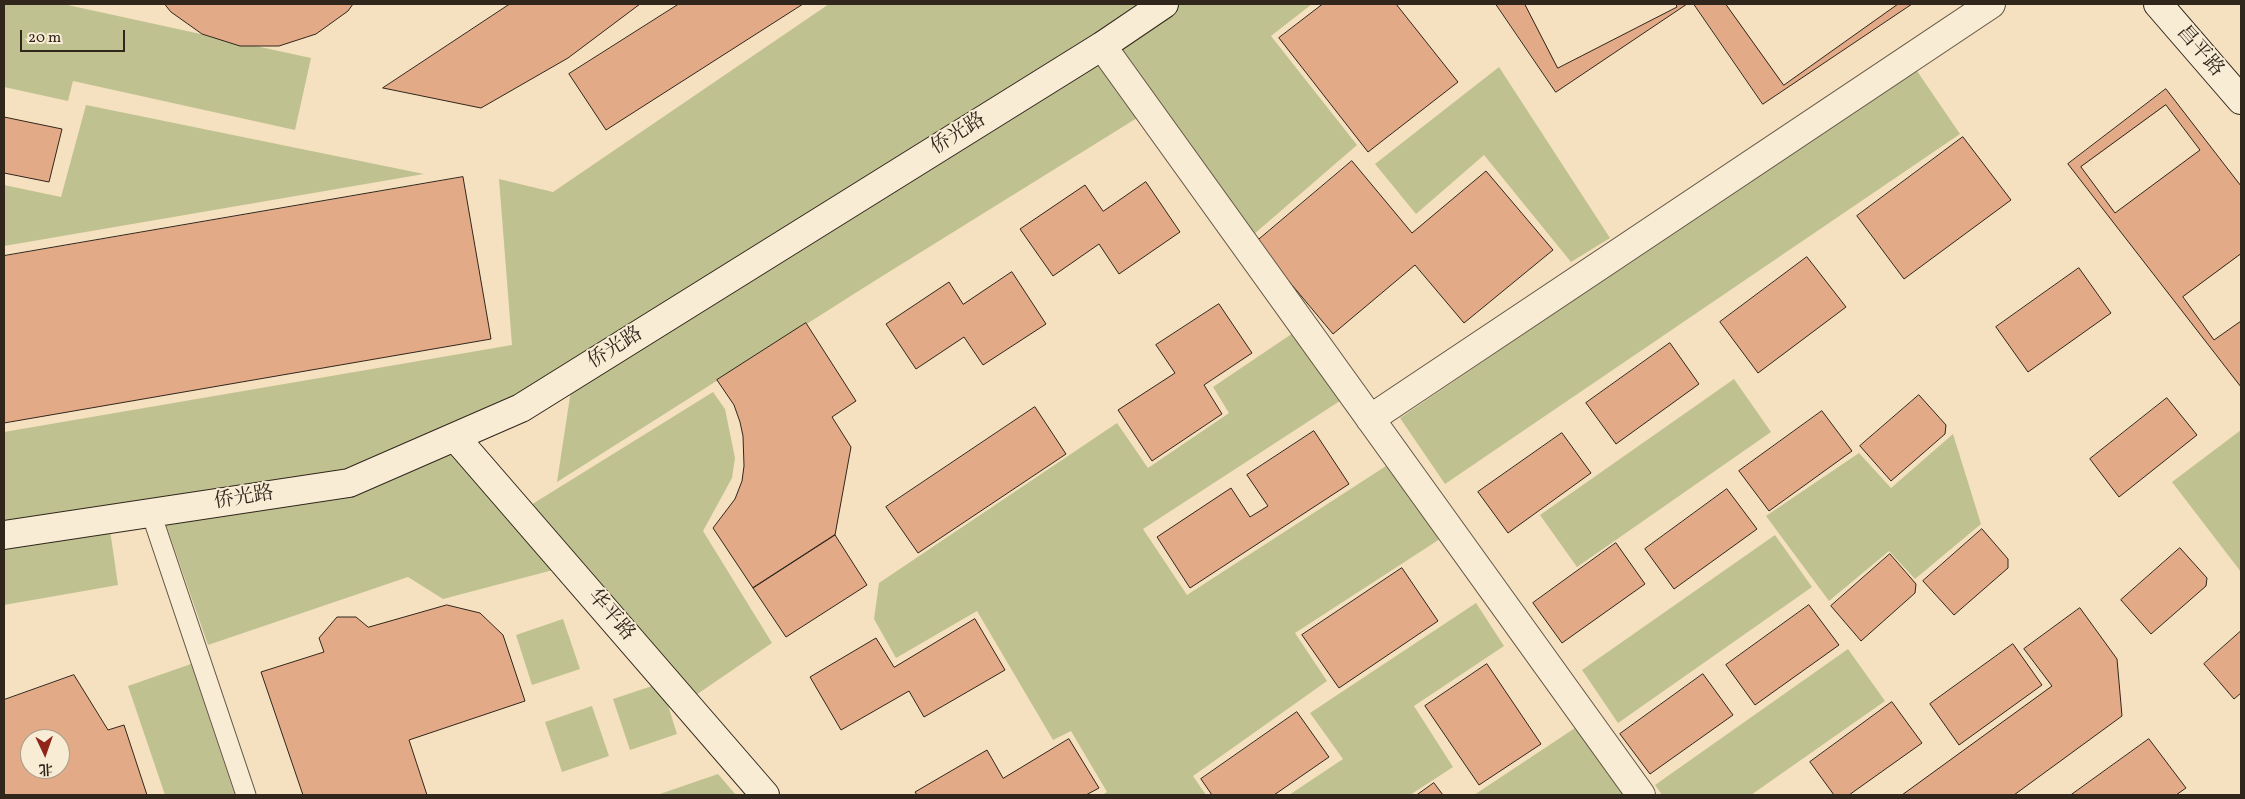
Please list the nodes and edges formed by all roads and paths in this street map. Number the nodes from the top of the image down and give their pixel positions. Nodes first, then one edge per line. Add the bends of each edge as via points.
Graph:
1 (1164, 4) edge
2 (1991, 4) edge
3 (2158, 4) edge
4 (1102, 46) junction
5 (2241, 100) edge
6 (1370, 419) junction
7 (455, 438) junction
8 (151, 513) junction
9 (4, 535) edge
10 (246, 795) edge
11 (765, 795) edge
12 (1641, 795) edge

1 - 4 street, 侨光路
2 - 6 street
3 - 5 street, 昌平路
4 - 6 street
4 - 7 street, 侨光路 via 521,408
6 - 12 street
7 - 8 street, 侨光路 via 349,483
7 - 11 street, 华平路
8 - 9 street, 侨光路
8 - 10 lane

